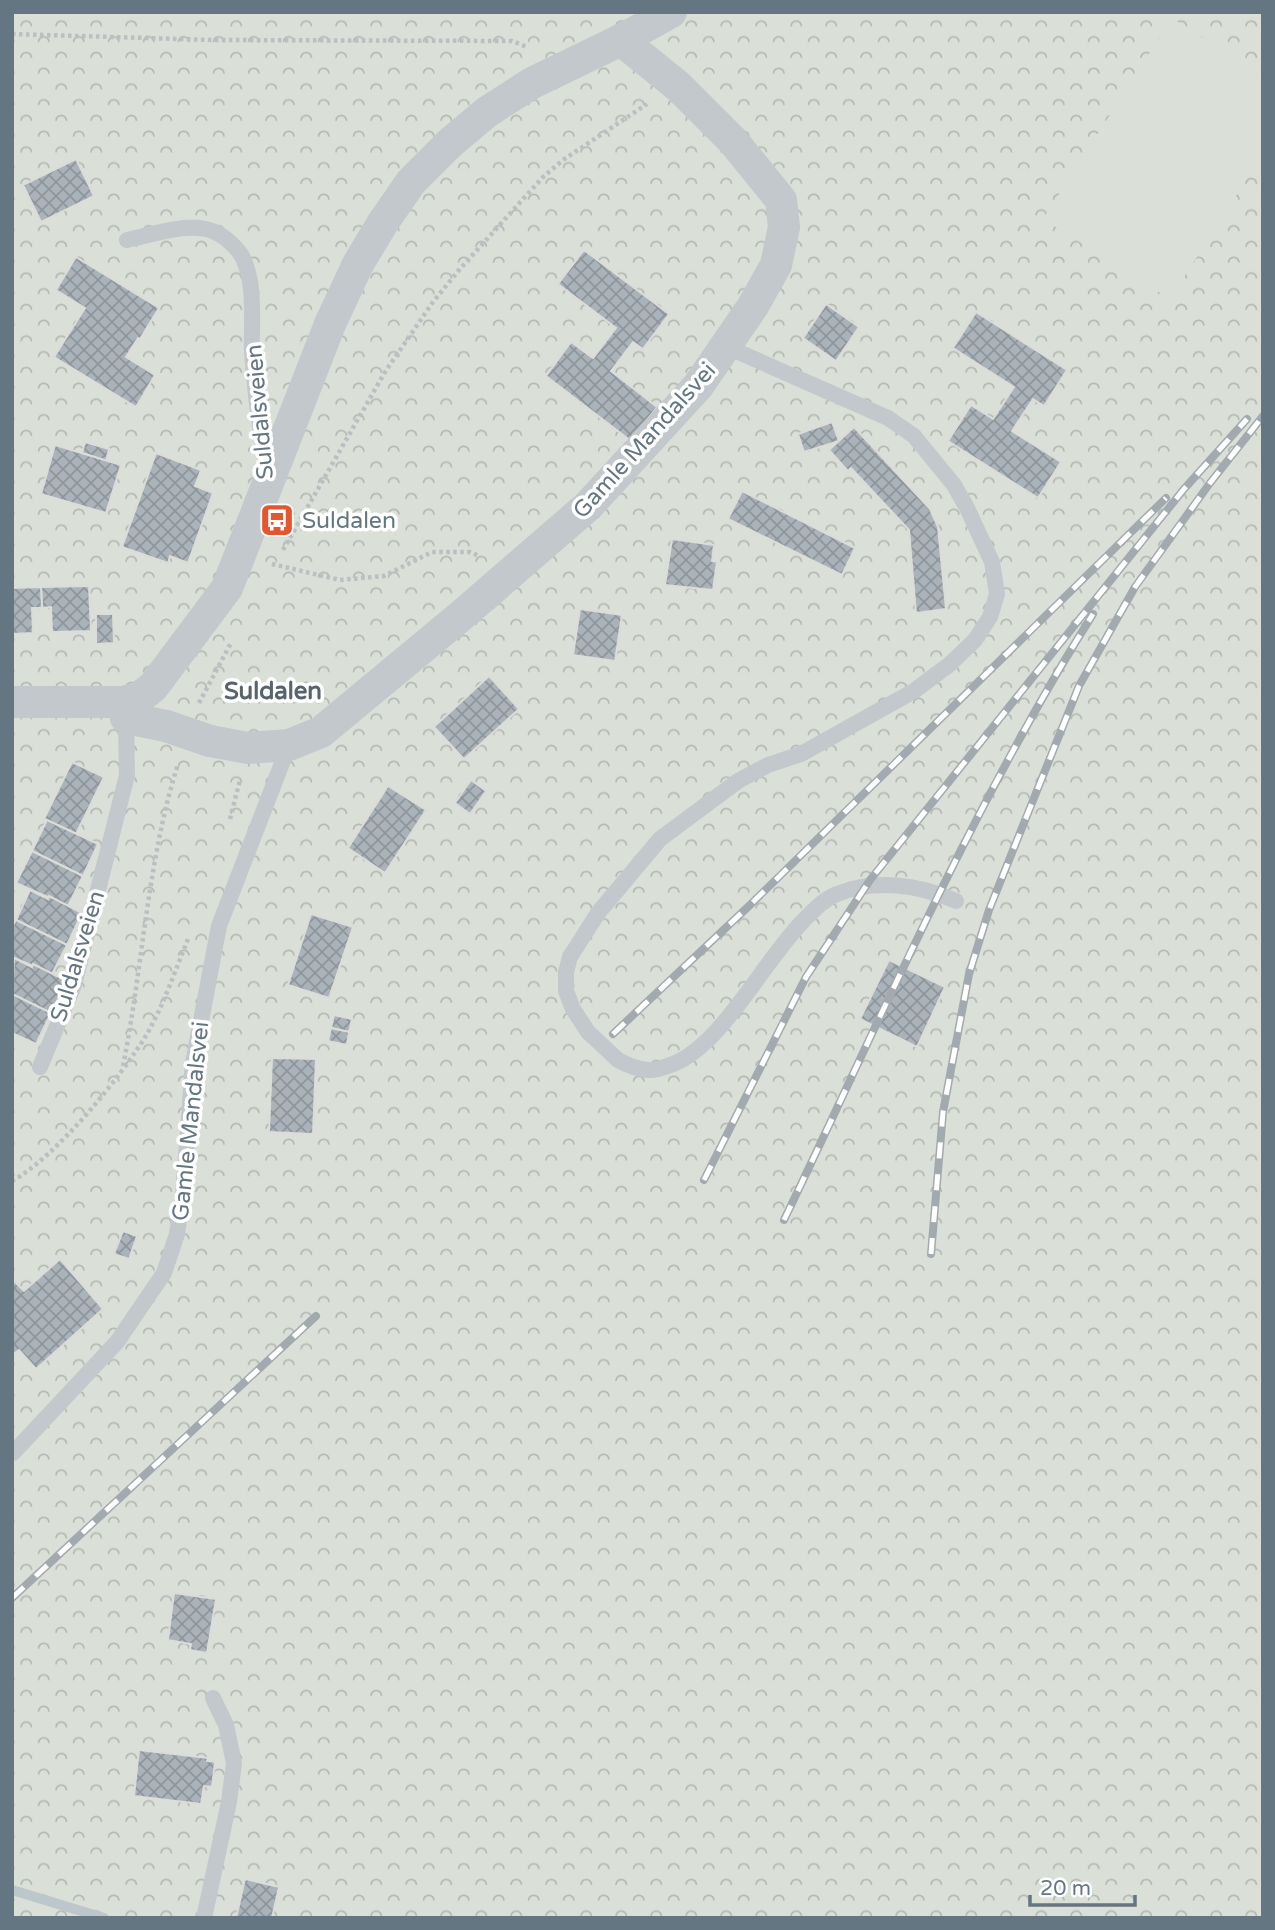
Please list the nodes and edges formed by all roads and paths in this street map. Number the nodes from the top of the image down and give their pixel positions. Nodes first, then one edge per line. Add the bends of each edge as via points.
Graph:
1 (671, 12) edge
2 (12, 34) edge
3 (621, 40) junction
4 (570, 64) junction
5 (679, 87) junction
6 (127, 240) dead end
7 (727, 347) junction
8 (269, 483) junction
9 (283, 550) dead end
10 (241, 556) junction
11 (514, 570) junction
12 (237, 632) dead end
13 (12, 702) edge
14 (125, 710) junction
15 (195, 711) dead end
16 (289, 745) junction
17 (179, 759) dead end
18 (956, 901) dead end
19 (40, 1067) dead end
20 (12, 1181) edge
21 (13, 1453) edge
22 (213, 1698) dead end
23 (204, 1918) edge

1 - 3 street
2 - 4 path via 226,41 512,40
3 - 4 street
3 - 5 street, Gamle Mandalsvei
4 - 8 street via 487,112 411,182 346,290
5 - 7 street, Gamle Mandalsvei via 733,141 780,200 784,227 776,265
5 - 9 path via 642,106 563,160 458,270 385,372
6 - 8 lane, Suldalsveien via 179,229 206,229 229,241 243,258 250,288 252,354
7 - 11 street, Gamle Mandalsvei via 619,475
7 - 18 lane, bridge via 888,418 914,436 967,508 992,562 997,594 990,618 975,640 914,691 838,736 738,781 660,839 598,913 570,957 566,991 588,1032 618,1060 650,1071 681,1061 715,1034 786,938 824,900 888,884
8 - 10 street, Suldalsveien
10 - 11 path via 340,580 384,576 432,552 470,552
10 - 14 street, Suldalsveien via 227,588 153,687
11 - 16 street, Gamle Mandalsvei via 321,732
12 - 15 path
13 - 14 street, Suldalsveien
14 - 16 street, Gamle Mandalsvei, bridge via 210,741 248,748
14 - 19 lane, Suldalsveien via 127,775 74,985
16 - 21 lane, Gamle Mandalsvei via 219,926 193,1063 177,1234 164,1273 117,1342
17 - 20 path via 158,843 123,1066 53,1150
22 - 23 lane via 226,1725 234,1763

